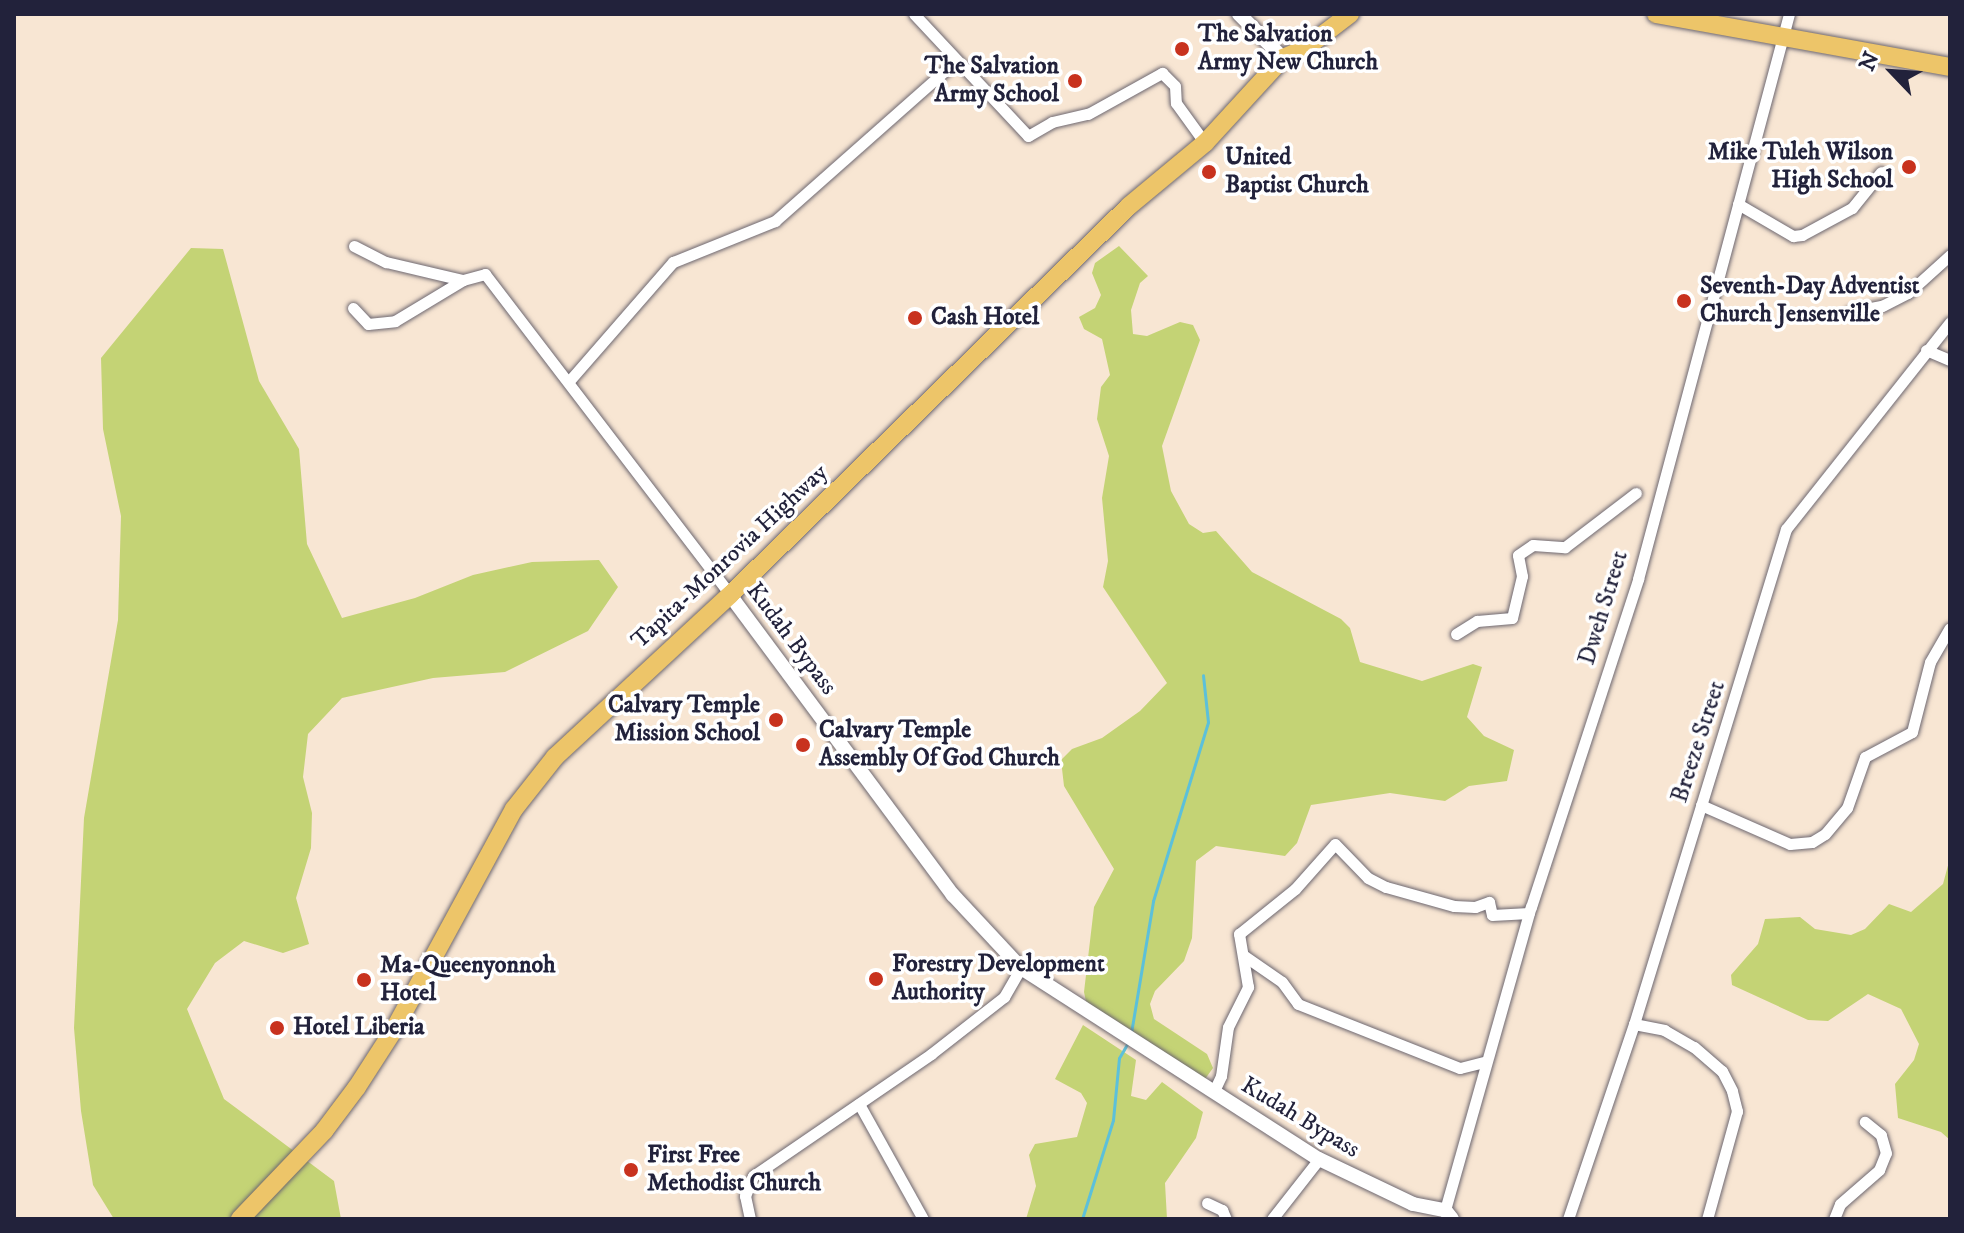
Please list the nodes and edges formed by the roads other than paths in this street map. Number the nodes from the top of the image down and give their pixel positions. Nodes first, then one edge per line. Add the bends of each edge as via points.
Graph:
1 (914, 14) edge
2 (1239, 14) edge
3 (1350, 14) edge
4 (1656, 14) edge
5 (1789, 14) edge
6 (1781, 36) junction
7 (1283, 58) junction
8 (956, 61) junction
9 (1950, 67) edge
10 (1205, 143) junction
11 (1881, 172) dead end
12 (1738, 204) junction
13 (354, 246) dead end
14 (1950, 255) edge
15 (463, 280) junction
16 (353, 308) dead end
17 (1850, 312) dead end
18 (1950, 322) edge
19 (1926, 350) junction
20 (1950, 360) edge
21 (570, 380) junction
22 (1636, 493) dead end
23 (730, 595) junction
24 (1950, 628) edge
25 (1456, 634) dead end
26 (1701, 805) junction
27 (1529, 913) junction
28 (1243, 955) junction
29 (1021, 968) junction
30 (1634, 1024) junction
31 (1484, 1062) junction
32 (1214, 1091) junction
33 (859, 1104) junction
34 (1865, 1122) dead end
35 (1319, 1159) junction
36 (1207, 1203) dead end
37 (1449, 1214) edge
38 (240, 1219) edge
39 (750, 1219) edge
40 (923, 1219) edge
41 (1226, 1219) edge
42 (1272, 1219) edge
43 (1568, 1219) edge
44 (1707, 1219) edge
45 (1834, 1219) edge

1 - 8 street
2 - 7 street
3 - 7 highway, Tapita-Monrovia Highway via 1304,49
4 - 6 highway
5 - 6 street, Dweh Street
6 - 9 highway
6 - 12 street, Dweh Street
7 - 10 highway, Tapita-Monrovia Highway
8 - 10 street via 1028,136 1052,122 1088,114 1162,73 1175,86 1176,103
8 - 21 street via 775,221 673,262
10 - 23 highway, Tapita-Monrovia Highway via 1059,273
11 - 12 street via 1852,208 1802,235 1793,236
12 - 27 street, Dweh Street via 1638,579
13 - 15 street via 386,262
14 - 17 street via 1908,293 1882,306
15 - 16 street via 447,294 383,325 368,324
15 - 21 street, Kudah Bypass via 485,274
18 - 19 street, Breeze Street
19 - 20 street
19 - 26 street, Breeze Street via 1793,514
21 - 23 street, Kudah Bypass
22 - 25 street via 1565,547 1533,545 1518,555 1522,576 1512,618 1477,621
23 - 29 street, Kudah Bypass via 939,876
23 - 38 highway, Tapita-Monrovia Highway via 555,757 514,809 395,1028 357,1087 324,1131
24 - 26 street via 1930,662 1912,732 1865,757 1847,808 1825,834 1790,844
26 - 30 street, Breeze Street
27 - 28 street via 1492,915 1489,902 1454,906 1386,887 1368,878 1335,844 1295,889 1239,934
27 - 31 street, Dweh Street
28 - 31 street via 1282,982 1298,1004 1460,1068
28 - 32 street via 1248,987 1228,1027
29 - 32 street, Kudah Bypass
29 - 33 street via 1004,997
30 - 43 street, Breeze Street
30 - 44 street via 1664,1030 1694,1047 1722,1071 1732,1091 1737,1111
31 - 37 street, Dweh Street
32 - 35 street, Kudah Bypass
33 - 39 street via 753,1176 745,1196
33 - 40 street
34 - 45 street via 1886,1143 1886,1153 1879,1170 1840,1204
35 - 37 street, Kudah Bypass via 1413,1204
35 - 42 street
36 - 41 street via 1222,1210

